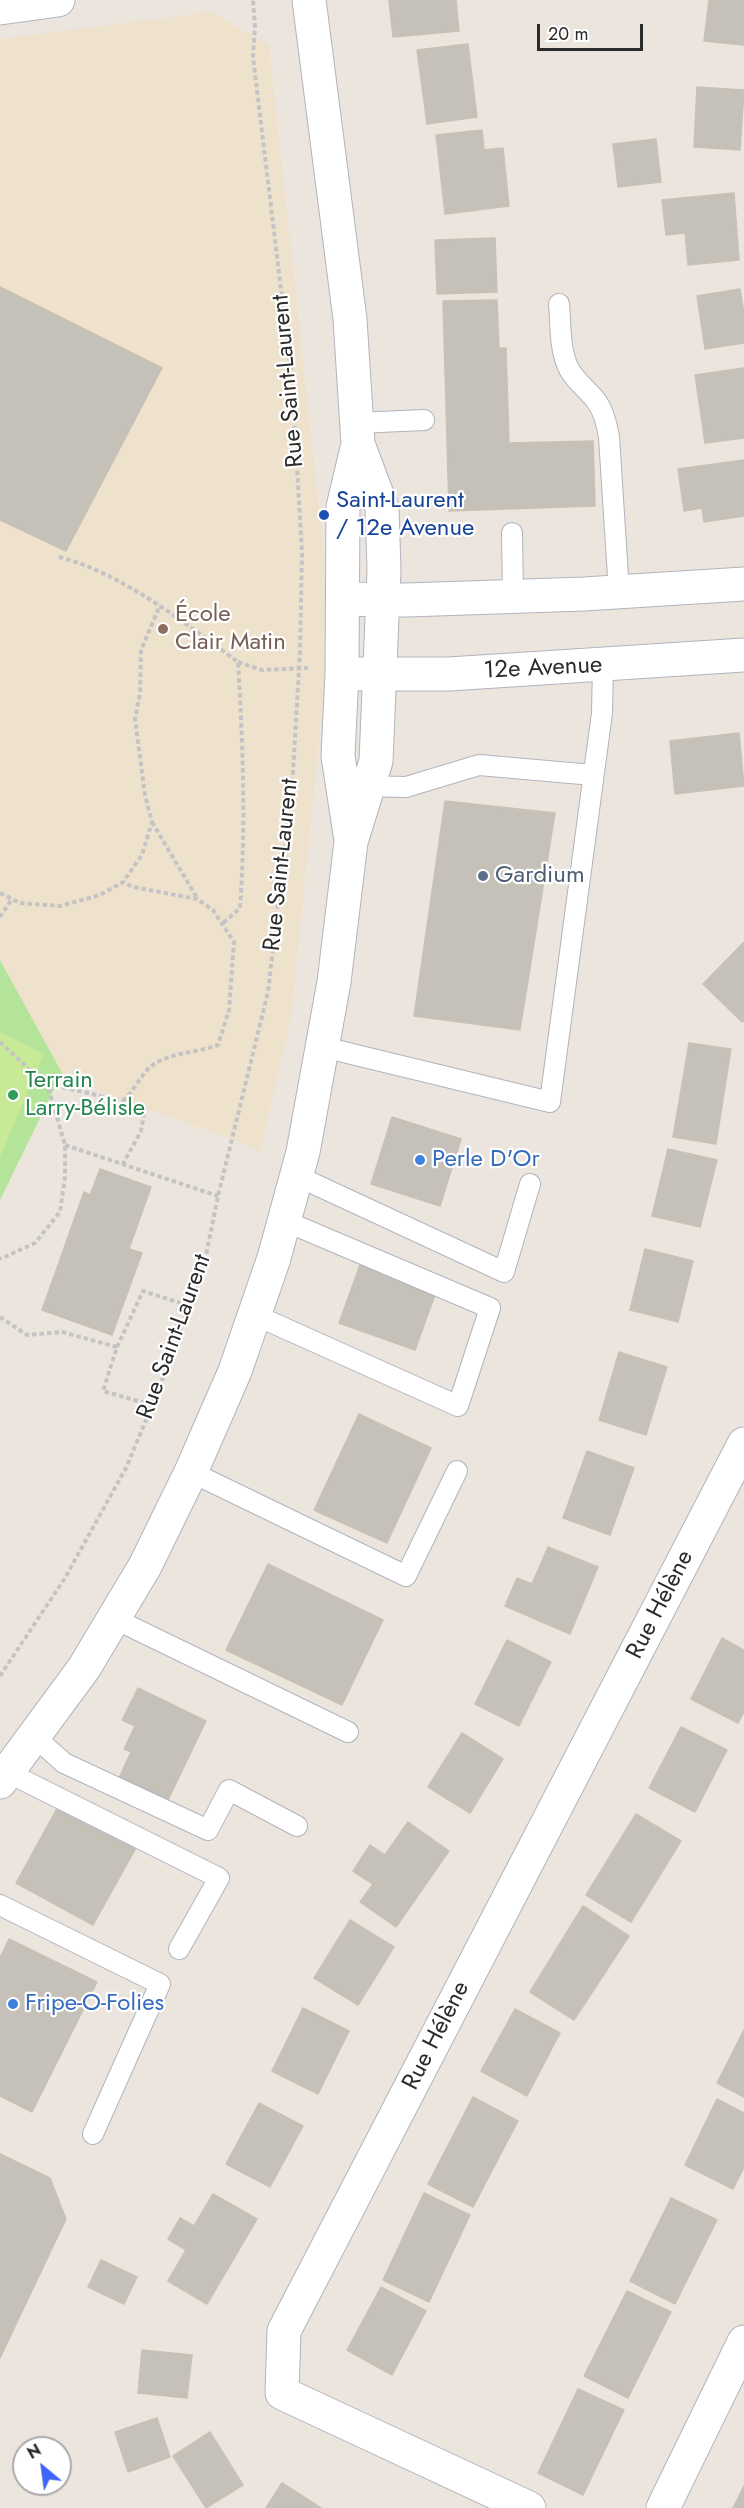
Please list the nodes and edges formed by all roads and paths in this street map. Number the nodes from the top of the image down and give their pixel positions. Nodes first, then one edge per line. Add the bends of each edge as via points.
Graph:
1 (57, 0) edge
2 (253, 0) edge
3 (309, 0) edge
4 (0, 8) edge
5 (559, 304) dead end
6 (424, 420) dead end
7 (357, 434) junction
8 (512, 533) dead end
9 (59, 557) dead end
10 (744, 584) edge
11 (619, 592) junction
12 (513, 596) junction
13 (343, 599) junction
14 (383, 599) junction
15 (160, 605) junction
16 (744, 655) edge
17 (238, 662) junction
18 (603, 665) junction
19 (299, 668) junction
20 (329, 671) junction
21 (380, 676) junction
22 (593, 775) junction
23 (355, 785) junction
24 (152, 822) junction
25 (123, 882) junction
26 (0, 893) edge
27 (197, 898) junction
28 (12, 899) junction
29 (0, 917) edge
30 (222, 924) junction
31 (0, 1042) edge
32 (323, 1047) junction
33 (45, 1084) junction
34 (123, 1101) junction
35 (65, 1145) junction
36 (123, 1164) junction
37 (297, 1176) junction
38 (530, 1184) dead end
39 (218, 1196) junction
40 (285, 1221) junction
41 (0, 1259) edge
42 (190, 1306) junction
43 (255, 1316) junction
44 (0, 1317) edge
45 (117, 1347) junction
46 (152, 1404) junction
47 (744, 1444) edge
48 (457, 1471) dead end
49 (191, 1472) junction
50 (115, 1619) junction
51 (0, 1676) edge
52 (348, 1732) dead end
53 (35, 1737) junction
54 (4, 1777) edge
55 (297, 1826) dead end
56 (0, 1905) edge
57 (179, 1949) dead end
58 (93, 2134) dead end
59 (744, 2342) edge
60 (529, 2508) edge
61 (663, 2508) edge

1 - 4 street
2 - 19 path, Rue Saint-Laurent via 253,57 292,381 302,553
3 - 7 street via 350,319
5 - 11 lane via 566,362 597,403 609,437
6 - 7 lane
7 - 13 street via 343,507
7 - 14 street via 382,508
8 - 12 lane
9 - 15 path via 80,562
10 - 11 street
11 - 12 street
12 - 14 street
13 - 14 street
13 - 20 street
14 - 21 street
15 - 17 path
15 - 24 path via 141,650 135,719
16 - 18 street, 12e Avenue
17 - 19 path via 262,670
17 - 30 path via 243,873 240,908
18 - 21 street, 12e Avenue
18 - 22 lane via 602,712
19 - 20 path
19 - 39 path, Rue Saint-Laurent via 282,878 268,992
20 - 21 street, 12e Avenue
20 - 23 street via 338,756
21 - 23 street via 376,761
22 - 23 lane via 479,765 406,788
22 - 32 lane via 550,1102
23 - 32 street
24 - 25 path via 142,855
24 - 27 path
25 - 27 path
25 - 28 path via 100,895 60,906
26 - 28 path
27 - 30 path via 213,910
28 - 29 path
30 - 34 path via 234,942 229,1010 218,1045 168,1056 149,1068
31 - 33 path
32 - 37 street
33 - 34 path
33 - 35 path
34 - 36 path via 145,1108 141,1131
35 - 36 path
35 - 41 path via 60,1212 35,1243
36 - 39 path
37 - 38 lane via 504,1272
37 - 40 street
39 - 42 path, Rue Saint-Laurent via 206,1260
40 - 43 street
40 - 43 lane via 490,1308 458,1406
42 - 45 path via 143,1291
42 - 46 path, Rue Saint-Laurent
43 - 49 street
44 - 45 path via 27,1335 62,1332
45 - 46 path via 103,1391
46 - 51 path, Rue Saint-Laurent via 127,1466 76,1560
47 - 60 street, Rue Hélène via 284,2331 282,2393
48 - 49 lane via 406,1576
49 - 50 street
50 - 52 lane
50 - 53 street
53 - 54 street
53 - 55 lane via 64,1763 208,1830 229,1790
54 - 57 lane via 219,1878
56 - 58 lane via 160,1984
59 - 61 street

